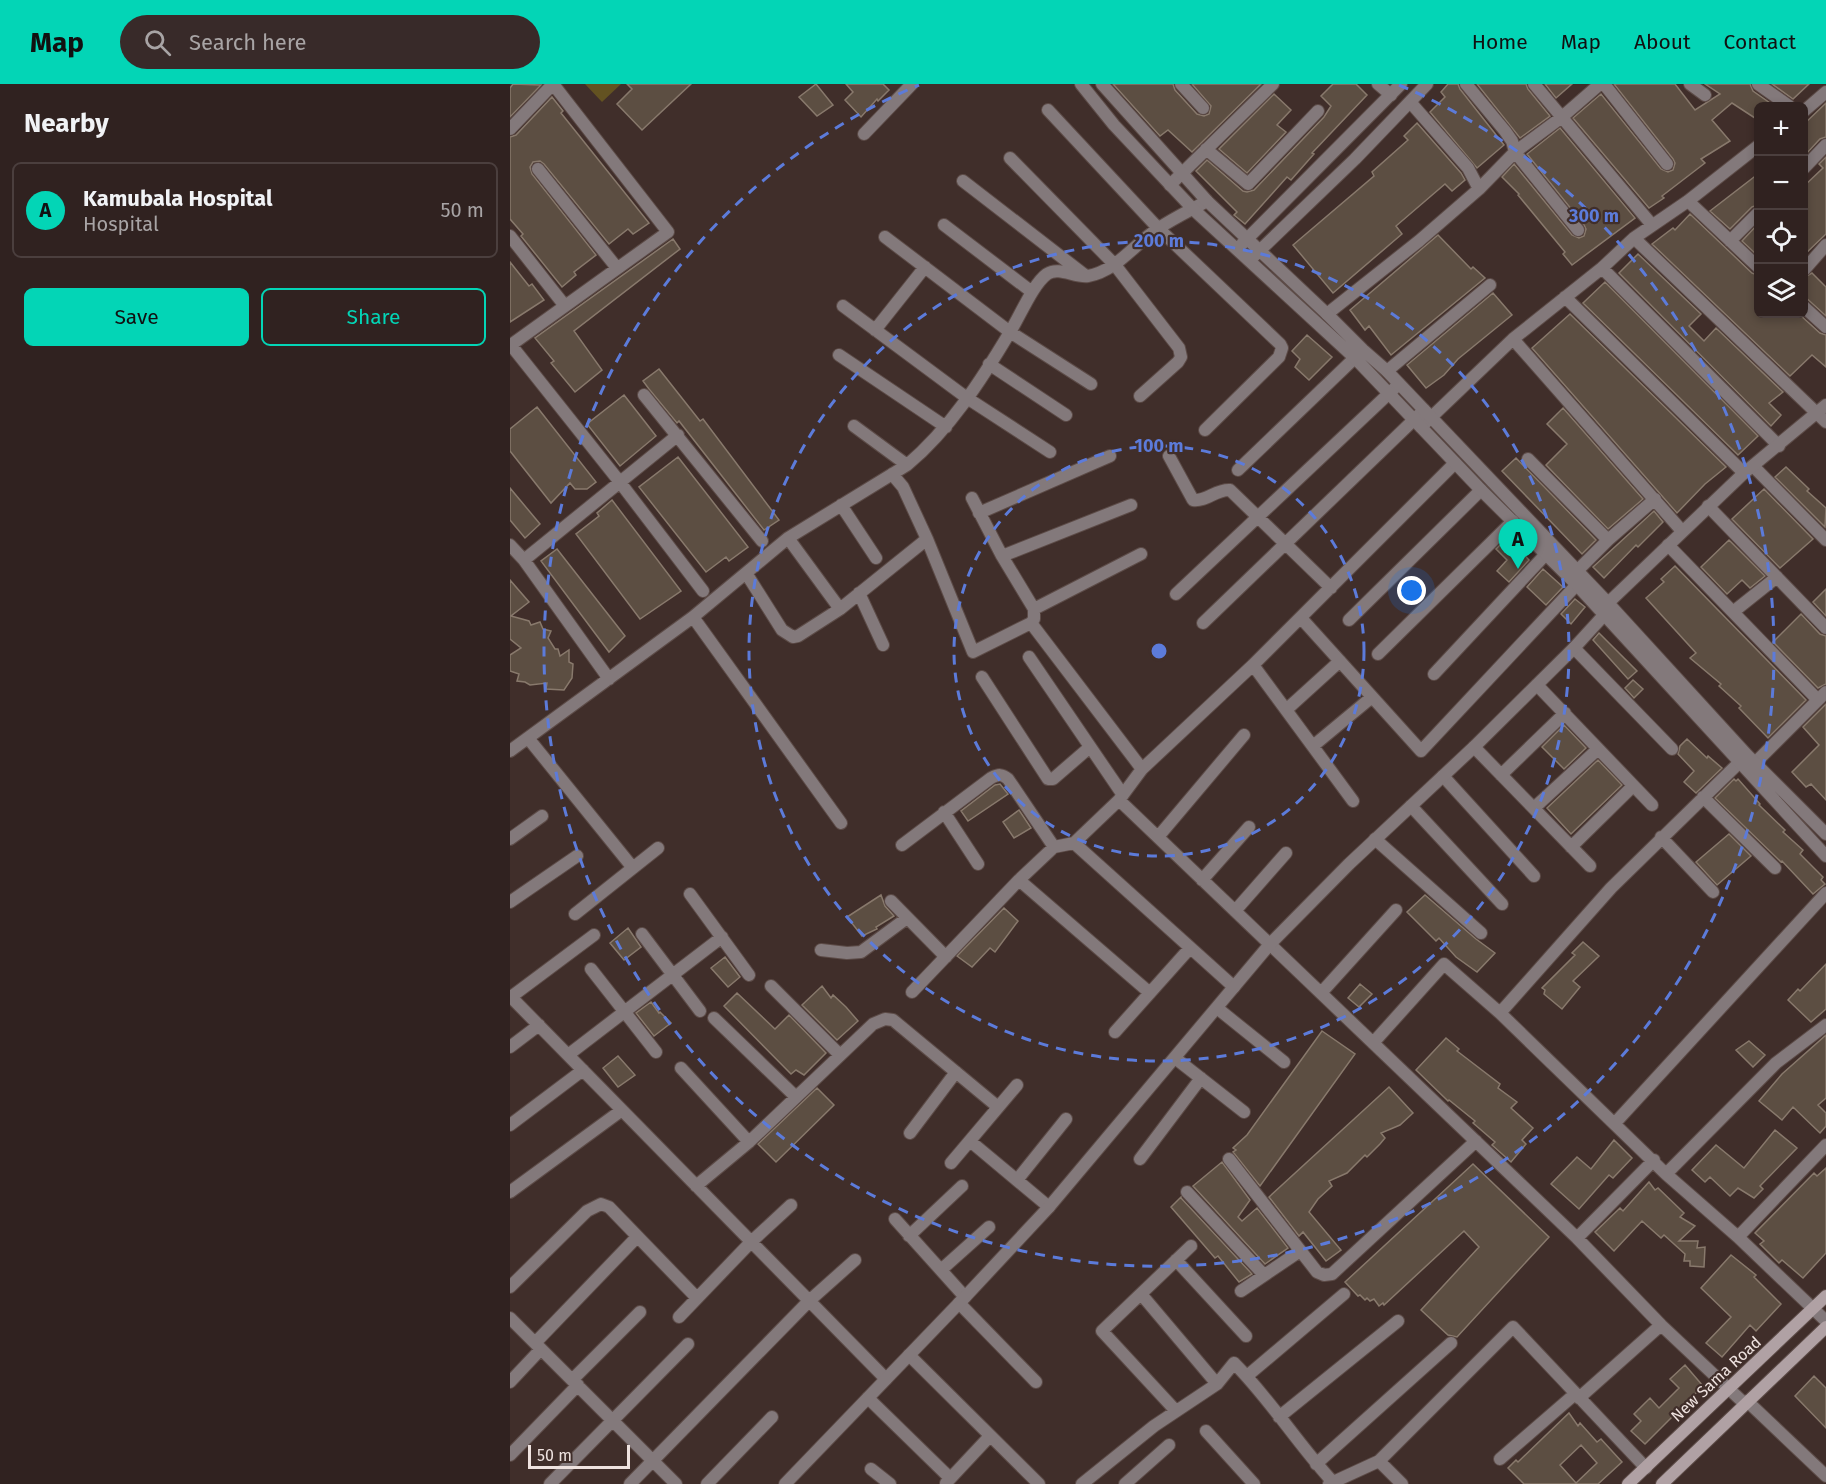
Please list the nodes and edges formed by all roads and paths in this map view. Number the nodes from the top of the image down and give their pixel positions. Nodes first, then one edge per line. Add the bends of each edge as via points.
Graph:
1 (553, 84) edge
2 (912, 84) edge
3 (1081, 84) edge
4 (1102, 84) edge
5 (1181, 84) edge
6 (1273, 84) edge
7 (1378, 84) edge
8 (1401, 84) edge
9 (1427, 84) edge
10 (1466, 84) edge
11 (1534, 84) edge
12 (1602, 84) edge
13 (1690, 84) edge
14 (1758, 84) edge
15 (1825, 94) edge
16 (1390, 95) junction
17 (1705, 95) dead end
18 (1783, 102) edge
19 (1410, 103) junction
20 (1808, 107) edge
21 (1203, 108) dead end
22 (1048, 110) dead end
23 (1318, 111) dead end
24 (1562, 117) junction
25 (510, 129) edge
26 (864, 134) dead end
27 (1826, 145) edge
28 (1206, 149) junction
29 (1754, 149) edge
30 (1515, 152) junction
31 (1010, 158) dead end
32 (1808, 163) edge
33 (1667, 164) dead end
34 (538, 170) dead end
35 (1181, 173) junction
36 (963, 181) dead end
37 (1170, 185) junction
38 (1479, 189) junction
39 (1207, 201) junction
40 (1688, 201) junction
41 (1193, 208) junction
42 (1754, 217) edge
43 (944, 225) dead end
44 (1652, 225) junction
45 (1158, 228) junction
46 (1578, 230) dead end
47 (510, 236) edge
48 (885, 237) dead end
49 (1635, 238) junction
50 (1246, 239) junction
51 (1730, 242) junction
52 (1826, 244) edge
53 (1236, 248) junction
54 (1259, 251) junction
55 (1249, 261) junction
56 (1755, 264) edge
57 (1808, 264) edge
58 (1115, 265) junction
59 (925, 267) junction
60 (617, 268) junction
61 (1602, 268) junction
62 (1087, 277) junction
63 (1490, 285) dead end
64 (1032, 292) junction
65 (1565, 297) junction
66 (565, 306) junction
67 (843, 306) dead end
68 (1808, 311) edge
69 (1327, 314) junction
70 (1826, 327) edge
71 (875, 330) junction
72 (1010, 332) junction
73 (1513, 339) junction
74 (1359, 354) junction
75 (839, 355) dead end
76 (989, 364) junction
77 (1387, 371) junction
78 (1091, 384) dead end
79 (1399, 384) junction
80 (1389, 393) junction
81 (644, 395) dead end
82 (1140, 396) dead end
83 (967, 398) junction
84 (1823, 413) edge
85 (1427, 414) junction
86 (1066, 415) dead end
87 (1418, 424) junction
88 (854, 426) dead end
89 (946, 427) junction
90 (1205, 430) dead end
91 (678, 435) junction
92 (1779, 446) junction
93 (1050, 452) dead end
94 (1110, 456) dead end
95 (1169, 456) dead end
96 (1528, 459) dead end
97 (1455, 463) junction
98 (907, 465) junction
99 (1238, 470) dead end
100 (1748, 470) junction
101 (892, 474) junction
102 (619, 481) junction
103 (1481, 490) junction
104 (972, 498) dead end
105 (1655, 499) junction
106 (841, 505) junction
107 (1131, 505) dead end
108 (1708, 506) junction
109 (979, 513) junction
110 (1257, 518) junction
111 (1513, 521) junction
112 (1682, 531) junction
113 (788, 538) junction
114 (927, 539) junction
115 (1608, 540) junction
116 (1826, 540) edge
117 (762, 541) dead end
118 (510, 544) edge
119 (1286, 544) junction
120 (1668, 545) junction
121 (1141, 554) dead end
122 (1546, 554) junction
123 (1002, 556) junction
124 (876, 558) dead end
125 (524, 560) junction
126 (746, 573) junction
127 (1777, 577) junction
128 (1579, 578) junction
129 (1331, 588) junction
130 (703, 591) dead end
131 (859, 593) junction
132 (1176, 594) dead end
133 (840, 609) junction
134 (1034, 609) junction
135 (1607, 609) junction
136 (1733, 612) junction
137 (693, 617) junction
138 (1301, 618) junction
139 (1349, 620) dead end
140 (1031, 623) junction
141 (1203, 623) dead end
142 (1826, 628) edge
143 (883, 645) dead end
144 (1574, 648) junction
145 (1378, 654) dead end
146 (1029, 657) dead end
147 (1340, 661) junction
148 (1253, 665) junction
149 (1434, 674) dead end
150 (982, 677) dead end
151 (609, 679) junction
152 (1537, 685) junction
153 (1822, 696) edge
154 (1372, 697) junction
155 (1286, 710) junction
156 (1565, 713) junction
157 (1244, 735) dead end
158 (528, 738) junction
159 (1313, 746) junction
160 (1090, 747) junction
161 (1474, 747) junction
162 (1598, 749) junction
163 (1672, 749) dead end
164 (510, 752) edge
165 (1747, 760) junction
166 (1142, 769) junction
167 (1501, 775) junction
168 (1443, 776) junction
169 (1633, 786) junction
170 (1703, 796) junction
171 (1121, 798) junction
172 (1353, 801) dead end
173 (1652, 805) dead end
174 (1411, 806) junction
175 (1534, 808) junction
176 (944, 812) junction
177 (542, 816) dead end
178 (841, 824) dead end
179 (1249, 827) dead end
180 (1826, 834) edge
181 (1158, 837) junction
182 (1661, 837) junction
183 (510, 839) edge
184 (1376, 839) junction
185 (1074, 843) junction
186 (902, 844) dead end
187 (1054, 847) junction
188 (1571, 847) junction
189 (658, 849) dead end
190 (1286, 853) dead end
191 (577, 856) dead end
192 (1826, 856) edge
193 (978, 864) dead end
194 (1590, 867) dead end
195 (633, 868) junction
196 (1775, 868) dead end
197 (1534, 876) dead end
198 (1019, 880) junction
199 (1202, 880) junction
200 (1713, 892) dead end
201 (1826, 893) edge
202 (690, 894) dead end
203 (510, 902) edge
204 (891, 902) dead end
205 (1502, 904) dead end
206 (1396, 910) dead end
207 (1235, 911) junction
208 (574, 914) dead end
209 (907, 918) junction
210 (1481, 933) dead end
211 (642, 934) dead end
212 (594, 935) dead end
213 (722, 937) junction
214 (1270, 944) junction
215 (1190, 948) junction
216 (821, 950) dead end
217 (946, 957) junction
218 (591, 969) dead end
219 (672, 975) junction
220 (749, 975) dead end
221 (771, 986) dead end
222 (1234, 987) junction
223 (912, 992) dead end
224 (1150, 993) junction
225 (1321, 993) junction
226 (511, 997) edge
227 (1217, 1008) junction
228 (700, 1011) dead end
229 (624, 1012) junction
230 (1500, 1013) junction
231 (714, 1018) dead end
232 (539, 1025) junction
233 (1826, 1025) edge
234 (1115, 1032) dead end
235 (1373, 1043) junction
236 (510, 1047) edge
237 (656, 1052) dead end
238 (568, 1055) junction
239 (840, 1055) junction
240 (1175, 1058) junction
241 (1284, 1062) dead end
242 (681, 1068) dead end
243 (583, 1070) junction
244 (956, 1072) junction
245 (1201, 1078) junction
246 (1017, 1085) dead end
247 (796, 1097) junction
248 (998, 1107) junction
249 (622, 1110) junction
250 (1244, 1112) dead end
251 (1066, 1119) dead end
252 (1615, 1123) junction
253 (510, 1125) edge
254 (910, 1133) dead end
255 (970, 1141) junction
256 (1476, 1141) junction
257 (749, 1142) junction
258 (1826, 1145) edge
259 (1140, 1159) dead end
260 (1229, 1159) dead end
261 (1654, 1160) junction
262 (951, 1163) dead end
263 (1666, 1174) junction
264 (1017, 1180) junction
265 (696, 1186) junction
266 (962, 1186) dead end
267 (510, 1192) edge
268 (1187, 1192) dead end
269 (791, 1205) dead end
270 (1049, 1207) junction
271 (894, 1219) dead end
272 (989, 1227) dead end
273 (909, 1236) junction
274 (637, 1237) junction
275 (1738, 1237) junction
276 (1577, 1238) junction
277 (751, 1242) junction
278 (1191, 1246) dead end
279 (1300, 1251) junction
280 (855, 1260) dead end
281 (1176, 1260) junction
282 (941, 1270) junction
283 (1264, 1275) junction
284 (510, 1287) edge
285 (1240, 1291) dead end
286 (1141, 1294) junction
287 (1344, 1294) dead end
288 (1826, 1296) edge
289 (697, 1298) junction
290 (962, 1300) junction
291 (809, 1301) junction
292 (1813, 1309) junction
293 (640, 1312) dead end
294 (679, 1317) dead end
295 (510, 1318) edge
296 (1826, 1321) edge
297 (1398, 1322) dead end
298 (1661, 1325) junction
299 (1826, 1327) edge
300 (1246, 1336) dead end
301 (1451, 1343) dead end
302 (688, 1344) dead end
303 (538, 1346) junction
304 (909, 1355) junction
305 (1247, 1376) junction
306 (886, 1379) junction
307 (510, 1382) edge
308 (1036, 1382) dead end
309 (575, 1383) junction
310 (1217, 1383) junction
311 (1729, 1390) junction
312 (1577, 1396) junction
313 (868, 1398) junction
314 (1746, 1402) junction
315 (1176, 1412) junction
316 (772, 1417) dead end
317 (1279, 1417) junction
318 (612, 1421) junction
319 (1206, 1431) dead end
320 (990, 1436) junction
321 (1169, 1444) dead end
322 (510, 1455) edge
323 (653, 1459) junction
324 (1500, 1459) dead end
325 (1379, 1461) junction
326 (1316, 1464) junction
327 (1646, 1468) junction
328 (871, 1469) dead end
329 (1826, 1476) edge
330 (948, 1481) edge
331 (1331, 1483) edge
332 (550, 1484) edge
333 (630, 1484) edge
334 (676, 1484) edge
335 (707, 1484) edge
336 (785, 1484) edge
337 (890, 1484) edge
338 (1039, 1484) edge
339 (1082, 1484) edge
340 (1125, 1484) edge
341 (1254, 1484) edge
342 (1402, 1484) edge
343 (1628, 1484) edge
344 (1662, 1484) edge

1 - 25 street
1 - 60 street via 668,232
2 - 26 street
3 - 37 street
4 - 35 street
5 - 21 street
6 - 28 street
7 - 16 street
8 - 16 street
9 - 19 street
10 - 30 street via 1505,131
11 - 24 street
12 - 24 street
12 - 33 street
13 - 17 street
14 - 18 street
15 - 20 street
16 - 50 street
19 - 38 street via 1468,168
19 - 54 street
22 - 45 street
23 - 28 street via 1248,184
24 - 30 street
24 - 44 street
27 - 32 street
28 - 35 street
29 - 40 street
30 - 38 street
30 - 46 street
31 - 58 street
34 - 60 street
35 - 37 street
35 - 39 street
36 - 62 street
37 - 41 street
38 - 69 street
39 - 41 street
39 - 50 street
40 - 44 street
40 - 51 street
41 - 45 street
41 - 53 street
42 - 51 street
43 - 64 street
44 - 49 street
45 - 58 street
45 - 90 street via 1282,348 1279,357
47 - 66 street
48 - 59 street
49 - 61 street
49 - 84 street
50 - 53 street
50 - 54 street
51 - 56 street
52 - 57 street
53 - 55 street
54 - 55 street
54 - 69 street
55 - 74 street
58 - 62 street
58 - 82 street via 1180,352 1178,362
59 - 71 street
59 - 72 street
60 - 66 street
61 - 65 street
61 - 92 street
62 - 64 street via 1047,274
63 - 77 street
64 - 72 street
65 - 73 street
65 - 100 street
66 - 102 street via 512,345
67 - 71 street
68 - 70 street
69 - 74 street
71 - 83 street
72 - 76 street
72 - 78 street
73 - 85 street
73 - 105 street
74 - 77 street
74 - 80 street
74 - 99 street
75 - 89 street
76 - 83 street
76 - 86 street
77 - 79 street
79 - 80 street
79 - 85 street
80 - 87 street
80 - 110 street
81 - 91 street
83 - 89 street
83 - 93 street
84 - 92 street
85 - 87 street
85 - 128 street
87 - 97 street
87 - 119 street
88 - 98 street
89 - 98 street
91 - 102 street
91 - 117 street
92 - 100 street
94 - 109 street
95 - 110 street via 1193,500 1230,490
96 - 115 street
97 - 103 street
97 - 129 street
98 - 101 street
100 - 108 street
100 - 116 street
101 - 106 street
101 - 114 street via 903,487
102 - 125 street
102 - 130 street
103 - 111 street
103 - 139 street
104 - 109 street
105 - 112 street
105 - 115 street
106 - 113 street
106 - 124 street
107 - 123 street
108 - 112 street
108 - 127 street
109 - 123 street
110 - 119 street
110 - 132 street
111 - 122 street
111 - 145 street
112 - 120 street
113 - 126 street
113 - 133 street
114 - 131 street
114 - 140 street via 973,652
115 - 128 street
118 - 125 street
119 - 129 street
119 - 141 street
120 - 135 street
120 - 136 street
121 - 134 street
122 - 128 street
122 - 149 street
123 - 134 street
125 - 151 street
126 - 133 street via 782,630 793,637
126 - 137 street
127 - 136 street
127 - 142 street
128 - 135 street
128 - 154 street via 1421,751
129 - 138 street
131 - 133 street
131 - 143 street
134 - 140 street
135 - 144 street
135 - 165 street
136 - 153 street
137 - 151 street
137 - 178 street
138 - 147 street
138 - 148 street
140 - 166 street
144 - 152 street
144 - 163 street
146 - 160 street
147 - 154 street
147 - 155 street
148 - 155 street
148 - 166 street
150 - 160 street via 1048,779
151 - 158 street
152 - 156 street
152 - 161 street
153 - 165 street
154 - 159 street
155 - 159 street
156 - 162 street
156 - 167 street
157 - 181 street
158 - 164 street
158 - 195 street
159 - 172 street
160 - 171 street
161 - 167 street
161 - 168 street
162 - 169 street
162 - 175 street
165 - 170 street
165 - 180 street
165 - 192 street
166 - 171 street
167 - 175 street
168 - 174 street
168 - 197 street
169 - 173 street
169 - 188 street
170 - 182 street
170 - 196 street
171 - 181 street
171 - 185 street
174 - 184 street
174 - 205 street
175 - 188 street
176 - 186 street
176 - 187 street via 991,778 1003,775
176 - 193 street
177 - 183 street
179 - 199 street
181 - 199 street
182 - 200 street
182 - 230 street
184 - 210 street
184 - 214 street
185 - 187 street
185 - 215 street
187 - 198 street
188 - 194 street
189 - 195 street
190 - 207 street
191 - 203 street
195 - 208 street
198 - 217 street
198 - 224 street
199 - 207 street
201 - 252 street
202 - 213 street
204 - 209 street
206 - 225 street
207 - 214 street
209 - 216 street via 861,952
209 - 217 street
211 - 219 street
212 - 226 street
213 - 219 street
213 - 220 street
214 - 222 street
214 - 225 street
215 - 222 street
215 - 224 street
217 - 223 street
218 - 229 street
219 - 228 street
219 - 229 street
221 - 239 street
222 - 227 street
224 - 234 street
225 - 235 street
226 - 232 street
227 - 240 street
227 - 241 street
229 - 237 street
229 - 238 street
230 - 235 street via 1444,964
230 - 252 street
231 - 247 street
232 - 236 street
232 - 238 street
233 - 263 street via 1776,1063
235 - 256 street
238 - 243 street
239 - 244 street via 873,1024 893,1020
239 - 247 street
240 - 245 street
240 - 270 street
242 - 257 street
243 - 249 street
243 - 253 street
244 - 248 street
244 - 254 street
245 - 250 street
245 - 259 street
246 - 248 street
247 - 257 street
248 - 255 street
249 - 265 street
249 - 267 street
251 - 264 street
252 - 261 street
255 - 262 street
255 - 264 street
256 - 276 street
256 - 279 street via 1332,1274 1317,1272
257 - 265 street
258 - 275 street
260 - 279 street
261 - 263 street
261 - 276 street
263 - 275 street
264 - 270 street
265 - 277 street
266 - 273 street
268 - 283 street
269 - 277 street
270 - 290 street
271 - 273 street
272 - 282 street
273 - 282 street
274 - 284 street via 609,1207 594,1207
274 - 289 street
274 - 303 street
275 - 292 street
276 - 298 street
277 - 289 street
277 - 291 street
278 - 281 street
279 - 283 street
280 - 291 street
281 - 286 street
281 - 300 street
282 - 290 street
283 - 285 street
286 - 310 street
286 - 315 street via 1102,1331
287 - 305 street
288 - 292 main road, New Sama Road
289 - 294 street
290 - 304 street
290 - 308 street
291 - 306 street
291 - 323 street
292 - 296 street
292 - 311 main road, New Sama Road
293 - 309 street
295 - 303 street
297 - 317 street
298 - 311 street
298 - 312 street
299 - 314 main road
301 - 326 street
302 - 318 street
303 - 307 street
303 - 309 street
304 - 306 street
304 - 320 street
305 - 310 street via 1234,1363
305 - 317 street
306 - 313 street
309 - 318 street
309 - 322 street
310 - 315 street
311 - 314 street
311 - 327 main road, New Sama Road
312 - 324 street
312 - 325 street via 1513,1327
312 - 327 street
313 - 330 street
313 - 336 street
314 - 329 street
314 - 344 main road
315 - 339 street
316 - 335 street
317 - 326 street
318 - 323 street
318 - 332 street
319 - 341 street
320 - 330 street
320 - 338 street
321 - 340 street
323 - 333 street
323 - 334 street
325 - 331 street
325 - 342 street
326 - 331 street
327 - 343 main road, New Sama Road
328 - 337 street

